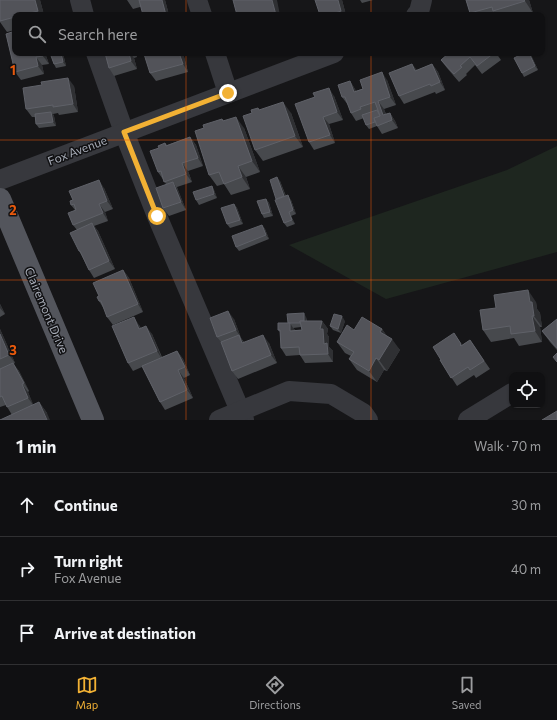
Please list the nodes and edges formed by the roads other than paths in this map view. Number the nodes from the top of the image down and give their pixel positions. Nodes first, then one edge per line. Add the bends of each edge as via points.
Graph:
1 (80, 0) edge
2 (197, 0) edge
3 (83, 12) edge
4 (201, 12) edge
5 (97, 56) edge
6 (215, 56) edge
7 (326, 56) edge
8 (228, 93) junction
9 (124, 132) junction
10 (0, 180) edge
11 (0, 199) edge
12 (509, 395) edge
13 (242, 416) edge
14 (93, 420) edge
15 (218, 420) edge
16 (368, 420) edge
17 (468, 420) edge

1 - 3 street
2 - 4 street
5 - 9 street
6 - 8 street
7 - 8 street, Fox Avenue
8 - 9 street, Fox Avenue
9 - 10 street, Fox Avenue
9 - 13 street
11 - 14 main road, Clairemont Drive
12 - 17 street
13 - 15 street
13 - 16 street via 289,391 331,394 363,413

